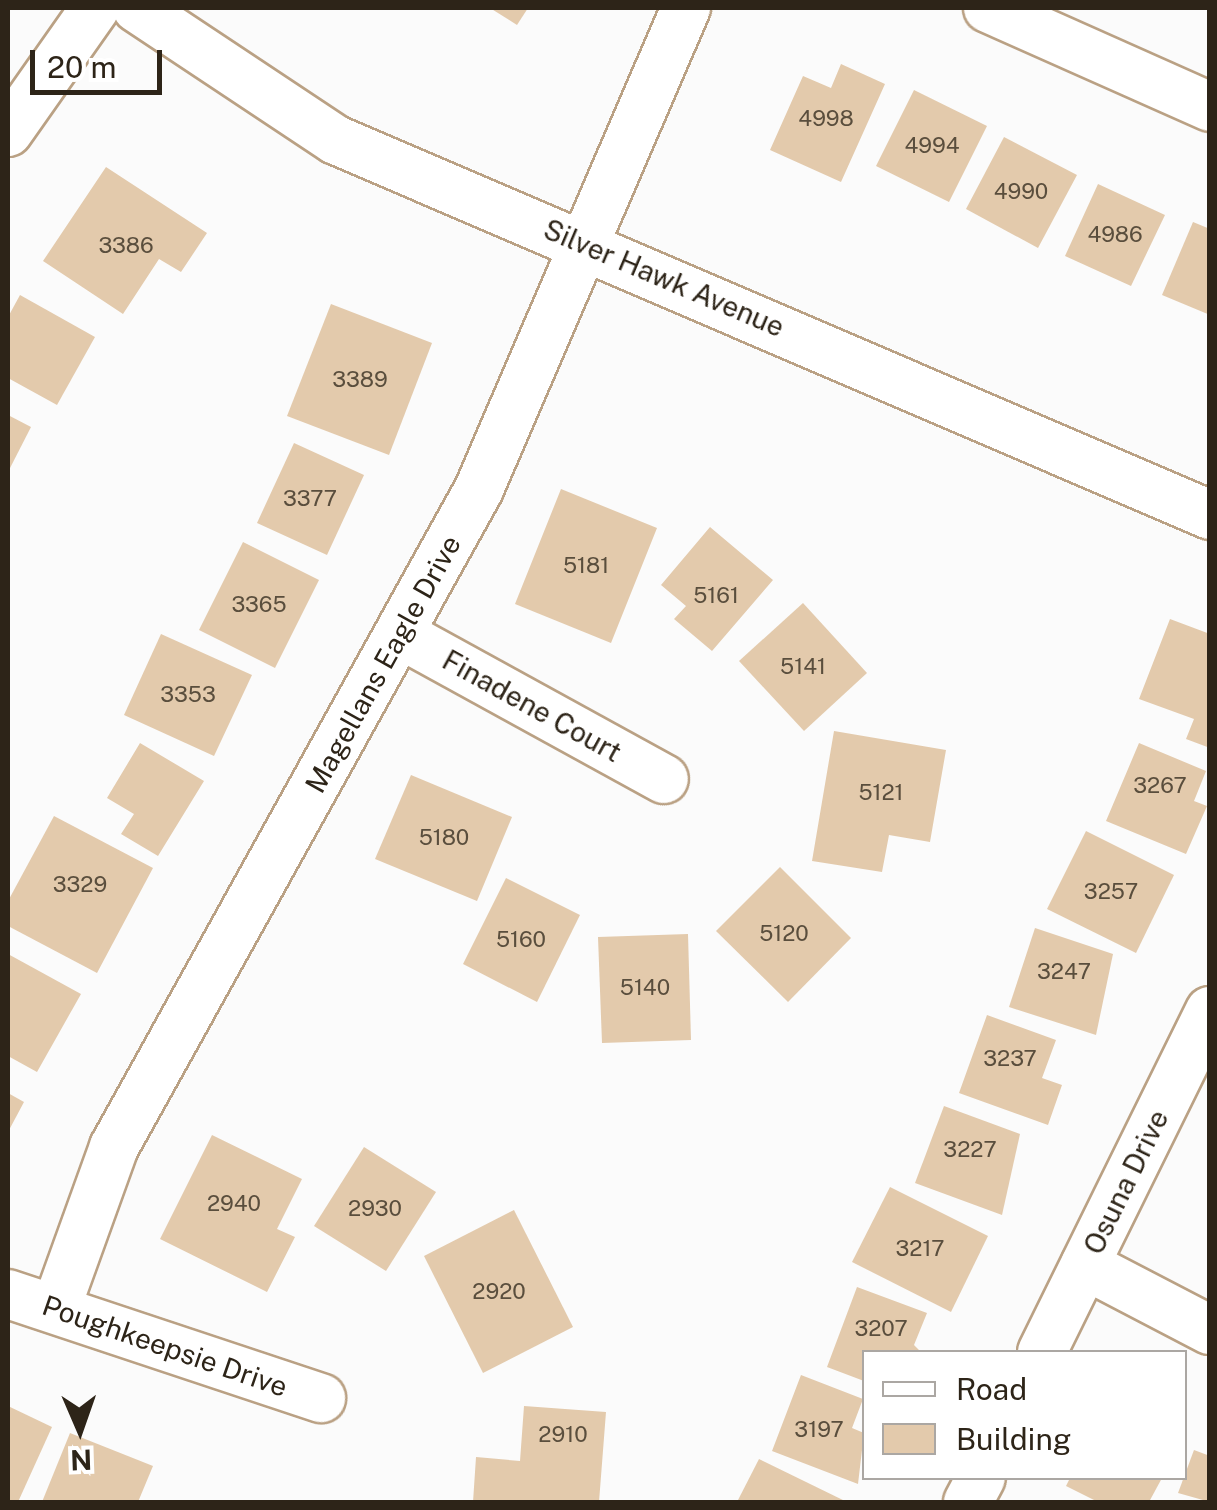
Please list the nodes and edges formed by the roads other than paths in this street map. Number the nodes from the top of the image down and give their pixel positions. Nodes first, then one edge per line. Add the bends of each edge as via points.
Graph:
1 (96, 8) edge
2 (137, 8) edge
3 (686, 8) edge
4 (988, 8) edge
5 (1210, 107) edge
6 (8, 132) edge
7 (589, 245) junction
8 (1210, 515) edge
9 (400, 634) junction
10 (664, 779) dead end
11 (1210, 1011) edge
12 (1085, 1265) junction
13 (8, 1294) edge
14 (56, 1308) junction
15 (1210, 1330) edge
16 (1043, 1350) edge
17 (322, 1398) dead end
18 (980, 1480) edge
19 (968, 1502) edge

1 - 6 street
2 - 7 street, Silver Hawk Avenue via 336,140
3 - 7 street, Magellans Eagle Drive
4 - 5 street
7 - 8 street, Silver Hawk Avenue
7 - 9 street, Magellans Eagle Drive via 479,489
9 - 10 street, Finadene Court
9 - 14 street, Magellans Eagle Drive via 114,1147
11 - 12 street, Osuna Drive
12 - 15 street
12 - 16 street, Osuna Drive
13 - 14 street, Poughkeepsie Drive
14 - 17 street, Poughkeepsie Drive
18 - 19 street

